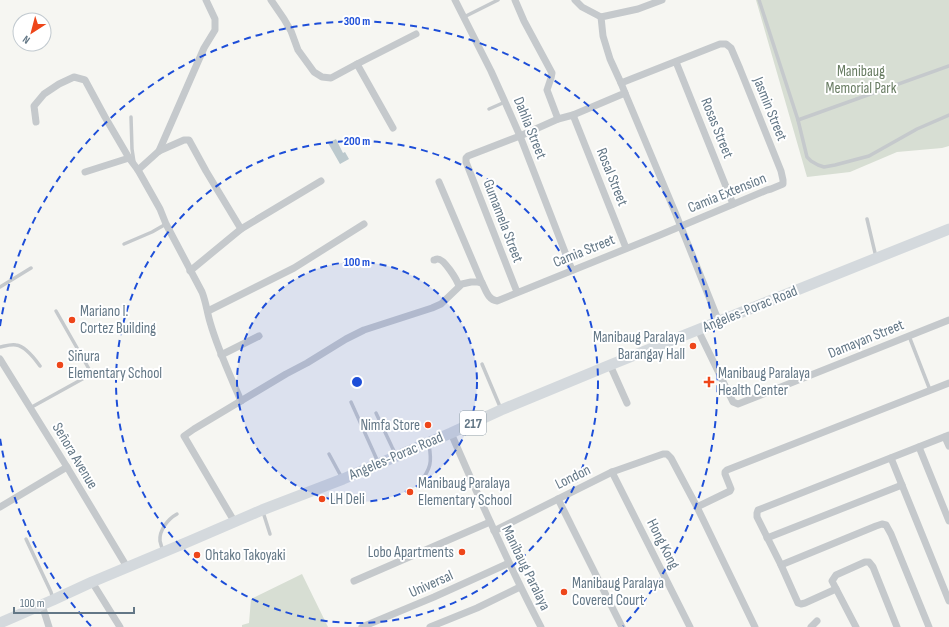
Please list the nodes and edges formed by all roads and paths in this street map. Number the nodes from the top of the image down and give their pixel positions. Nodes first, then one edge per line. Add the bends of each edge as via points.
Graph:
1 (206, 0) edge
2 (271, 0) edge
3 (455, 0) edge
4 (498, 0) edge
5 (515, 0) edge
6 (575, 0) edge
7 (659, 0) edge
8 (759, 0) edge
9 (464, 17) junction
10 (601, 18) junction
11 (416, 34) dead end
12 (676, 62) junction
13 (357, 64) junction
14 (949, 66) edge
15 (621, 84) junction
16 (625, 93) junction
17 (505, 102) junction
18 (489, 109) dead end
19 (573, 115) junction
20 (949, 115) edge
21 (131, 117) dead end
22 (558, 119) junction
23 (798, 120) junction
24 (36, 122) dead end
25 (392, 128) dead end
26 (520, 136) junction
27 (160, 151) junction
28 (129, 158) junction
29 (136, 167) junction
30 (85, 172) dead end
31 (321, 181) dead end
32 (439, 182) dead end
33 (783, 184) joint
34 (733, 204) junction
35 (867, 219) dead end
36 (166, 224) junction
37 (364, 224) dead end
38 (681, 226) junction
39 (241, 229) junction
40 (949, 230) edge
41 (124, 244) dead end
42 (626, 248) junction
43 (876, 258) junction
44 (434, 260) dead end
45 (31, 268) dead end
46 (572, 270) junction
47 (190, 271) junction
48 (482, 283) junction
49 (459, 286) junction
50 (0, 287) edge
51 (517, 292) junction
52 (208, 311) junction
53 (56, 312) dead end
54 (949, 320) edge
55 (719, 322) junction
56 (698, 330) junction
57 (259, 336) dead end
58 (909, 336) junction
59 (0, 347) edge
60 (221, 355) junction
61 (0, 359) edge
62 (482, 364) dead end
63 (610, 365) junction
64 (40, 366) dead end
65 (949, 383) edge
66 (930, 390) junction
67 (241, 401) junction
68 (351, 402) dead end
69 (627, 403) dead end
70 (30, 408) junction
71 (501, 410) junction
72 (376, 413) dead end
73 (451, 433) junction
74 (947, 436) edge
75 (428, 442) junction
76 (949, 446) edge
77 (919, 447) junction
78 (329, 454) dead end
79 (396, 456) junction
80 (891, 458) junction
81 (378, 464) junction
82 (67, 467) junction
83 (612, 472) junction
84 (342, 479) junction
85 (420, 483) dead end
86 (902, 485) junction
87 (558, 499) junction
88 (0, 507) edge
89 (697, 507) junction
90 (262, 510) junction
91 (177, 514) dead end
92 (234, 521) junction
93 (949, 521) edge
94 (490, 522) junction
95 (494, 531) junction
96 (270, 534) dead end
97 (767, 538) junction
98 (26, 540) dead end
99 (163, 552) junction
100 (509, 563) junction
101 (781, 565) junction
102 (127, 567) junction
103 (354, 581) dead end
104 (92, 582) junction
105 (520, 587) junction
106 (836, 589) junction
107 (54, 600) junction
108 (949, 601) edge
109 (42, 605) junction
110 (817, 621) dead end
111 (0, 623) edge
112 (49, 627) edge
113 (120, 627) edge
114 (362, 627) edge
115 (430, 627) edge
116 (541, 627) edge
117 (622, 627) edge
118 (690, 627) edge
119 (755, 627) edge
120 (811, 627) edge
121 (856, 627) edge
122 (897, 627) edge
123 (929, 627) edge

1 - 27 street via 215,20 215,30 204,48
2 - 13 street via 291,31 298,50 314,72 322,77 331,78
3 - 9 street, Dahlia Street
4 - 9 lane
5 - 22 street via 552,73 547,90
6 - 10 street
7 - 10 street via 638,9
8 - 23 lane
9 - 17 street, Dahlia Street
10 - 15 street via 603,36
11 - 13 street
12 - 15 street
12 - 33 street, Jasmin Street via 720,44 729,45 781,172
12 - 34 street, Rosas Street
13 - 25 street
14 - 23 lane
15 - 16 street
16 - 19 street
16 - 38 street
17 - 18 lane
17 - 26 street, Dahlia Street
19 - 22 street
19 - 42 street, Rosal Street
20 - 23 lane via 917,129 869,156 824,167 811,162 807,156
21 - 29 lane via 132,149
22 - 26 street
24 - 28 street via 34,106 44,94 74,77 85,80
26 - 46 street, Dahlia Street
26 - 51 street, Gumamela Street via 466,158
27 - 29 street
27 - 39 street via 189,140
28 - 29 street
28 - 30 street
29 - 36 street
31 - 39 street
32 - 48 street
33 - 34 street, Camia Extension
34 - 38 street, Camia Extension
35 - 43 lane
36 - 41 lane
36 - 47 street
37 - 52 street via 294,268
38 - 42 street, Camia Street
38 - 55 street
39 - 47 street
40 - 43 main road, Angeles-Porac Road / 217
42 - 46 street, Camia Street
43 - 55 main road, Angeles-Porac Road / 217
44 - 49 street via 439,259 444,263
45 - 50 lane
46 - 51 street, Camia Street
47 - 52 street via 202,292
48 - 49 street via 471,282
48 - 51 street, Camia Street via 493,300 497,301
49 - 67 street via 441,304 346,338
52 - 60 street
53 - 70 lane via 90,373
54 - 58 street, Damayan Street
55 - 56 main road, Angeles-Porac Road / 217
56 - 58 street, Damayan Street via 733,402 738,404
56 - 63 main road, Angeles-Porac Road / 217
57 - 60 street
58 - 66 lane
59 - 64 lane via 18,345 32,355
60 - 67 street
61 - 70 street, Señora Avenue
62 - 71 lane
63 - 69 street
63 - 71 main road, Angeles-Porac Road / 217
65 - 66 street
66 - 89 street via 727,470 725,474 730,491
67 - 92 street via 184,436
68 - 81 lane
70 - 82 street, Señora Avenue
71 - 73 main road, Angeles-Porac Road / 217
72 - 79 lane
73 - 75 main road, Angeles-Porac Road / 217
73 - 94 street, Manibaug Paralaya
74 - 76 street
74 - 77 street
75 - 79 main road, Angeles-Porac Road / 217
75 - 85 lane via 430,465 428,473
77 - 80 street
77 - 93 street
78 - 84 lane
79 - 81 main road, Angeles-Porac Road / 217
80 - 86 street
80 - 97 street via 758,510 757,517
81 - 84 main road, Angeles-Porac Road / 217
82 - 88 street
82 - 102 street, Señora Avenue
83 - 87 street, London
83 - 89 street, London via 667,454
83 - 118 street, Hong Kong
84 - 90 main road, Angeles-Porac Road / 217
86 - 97 street
86 - 108 street
87 - 95 street, London
87 - 117 street
89 - 119 street
90 - 92 main road, Angeles-Porac Road / 217
90 - 96 lane
91 - 99 lane via 170,518 161,534
92 - 99 main road, Angeles-Porac Road / 217
94 - 95 street, Manibaug Paralaya
94 - 103 street
95 - 100 street, Manibaug Paralaya
97 - 101 street
98 - 107 lane
99 - 102 main road, Angeles-Porac Road / 217
100 - 105 street, Manibaug Paralaya
100 - 114 street, Universal
101 - 106 street via 799,604
101 - 123 street via 876,526 886,525
102 - 104 main road, Angeles-Porac Road / 217
104 - 107 main road, Angeles-Porac Road / 217
104 - 113 street
105 - 115 street
105 - 116 street, Manibaug Paralaya
106 - 121 street
106 - 122 street via 832,581 836,576 869,562
107 - 109 main road, Angeles-Porac Road / 217
109 - 111 main road, Angeles-Porac Road / 217
109 - 112 street
110 - 120 street

